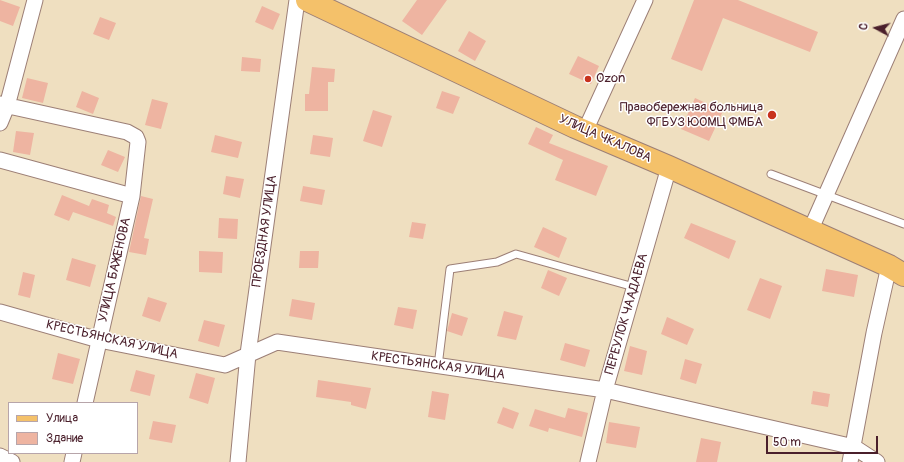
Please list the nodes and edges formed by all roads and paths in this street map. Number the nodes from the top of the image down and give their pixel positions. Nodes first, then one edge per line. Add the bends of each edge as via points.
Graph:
1 (35, 0) edge
2 (297, 0) edge
3 (306, 0) edge
4 (645, 0) edge
5 (904, 19) edge
6 (4, 105) edge
7 (0, 122) edge
8 (585, 131) junction
9 (0, 160) edge
10 (669, 167) junction
11 (771, 174) dead end
12 (825, 194) junction
13 (132, 196) junction
14 (904, 224) edge
15 (810, 231) junction
16 (896, 271) edge
17 (634, 287) junction
18 (0, 312) edge
19 (99, 340) junction
20 (248, 354) junction
21 (438, 366) junction
22 (606, 390) junction
23 (85, 402) edge
24 (854, 447) junction
25 (0, 456) edge
26 (12, 462) edge
27 (238, 462) edge
28 (588, 462) edge
29 (850, 462) edge
30 (877, 462) edge

1 - 6 street
2 - 20 street, ПРОЕЗДНАЯ УЛИЦА
3 - 8 main road, УЛИЦА ЧКАЛОВА
4 - 8 street
5 - 12 street
6 - 7 street
6 - 13 street, УЛИЦА БАЖЕНОВА via 127,132 136,137 138,147
8 - 10 main road, УЛИЦА ЧКАЛОВА
9 - 13 street
10 - 15 main road, УЛИЦА ЧКАЛОВА
10 - 17 street, ПЕРЕУЛОК ЧААДАЕВА
11 - 12 lane
12 - 14 lane
12 - 15 street
13 - 19 street, УЛИЦА БАЖЕНОВА
15 - 16 main road, УЛИЦА ЧКАЛОВА
16 - 24 street via 874,332
17 - 21 lane via 516,254 497,262 450,269
17 - 22 street, ПЕРЕУЛОК ЧААДАЕВА
18 - 19 street, КРЕСТЬЯНСКАЯ УЛИЦА
19 - 20 street, КРЕСТЬЯНСКАЯ УЛИЦА via 225,365
19 - 23 street, УЛИЦА БАЖЕНОВА
20 - 21 street, КРЕСТЬЯНСКАЯ УЛИЦА via 277,342
20 - 27 street, ПРОЕЗДНАЯ УЛИЦА
21 - 22 street, КРЕСТЬЯНСКАЯ УЛИЦА
22 - 24 street, КРЕСТЬЯНСКАЯ УЛИЦА
22 - 28 street, ПЕРЕУЛОК ЧААДАЕВА
24 - 29 street
24 - 30 street, КРЕСТЬЯНСКАЯ УЛИЦА
25 - 26 street

